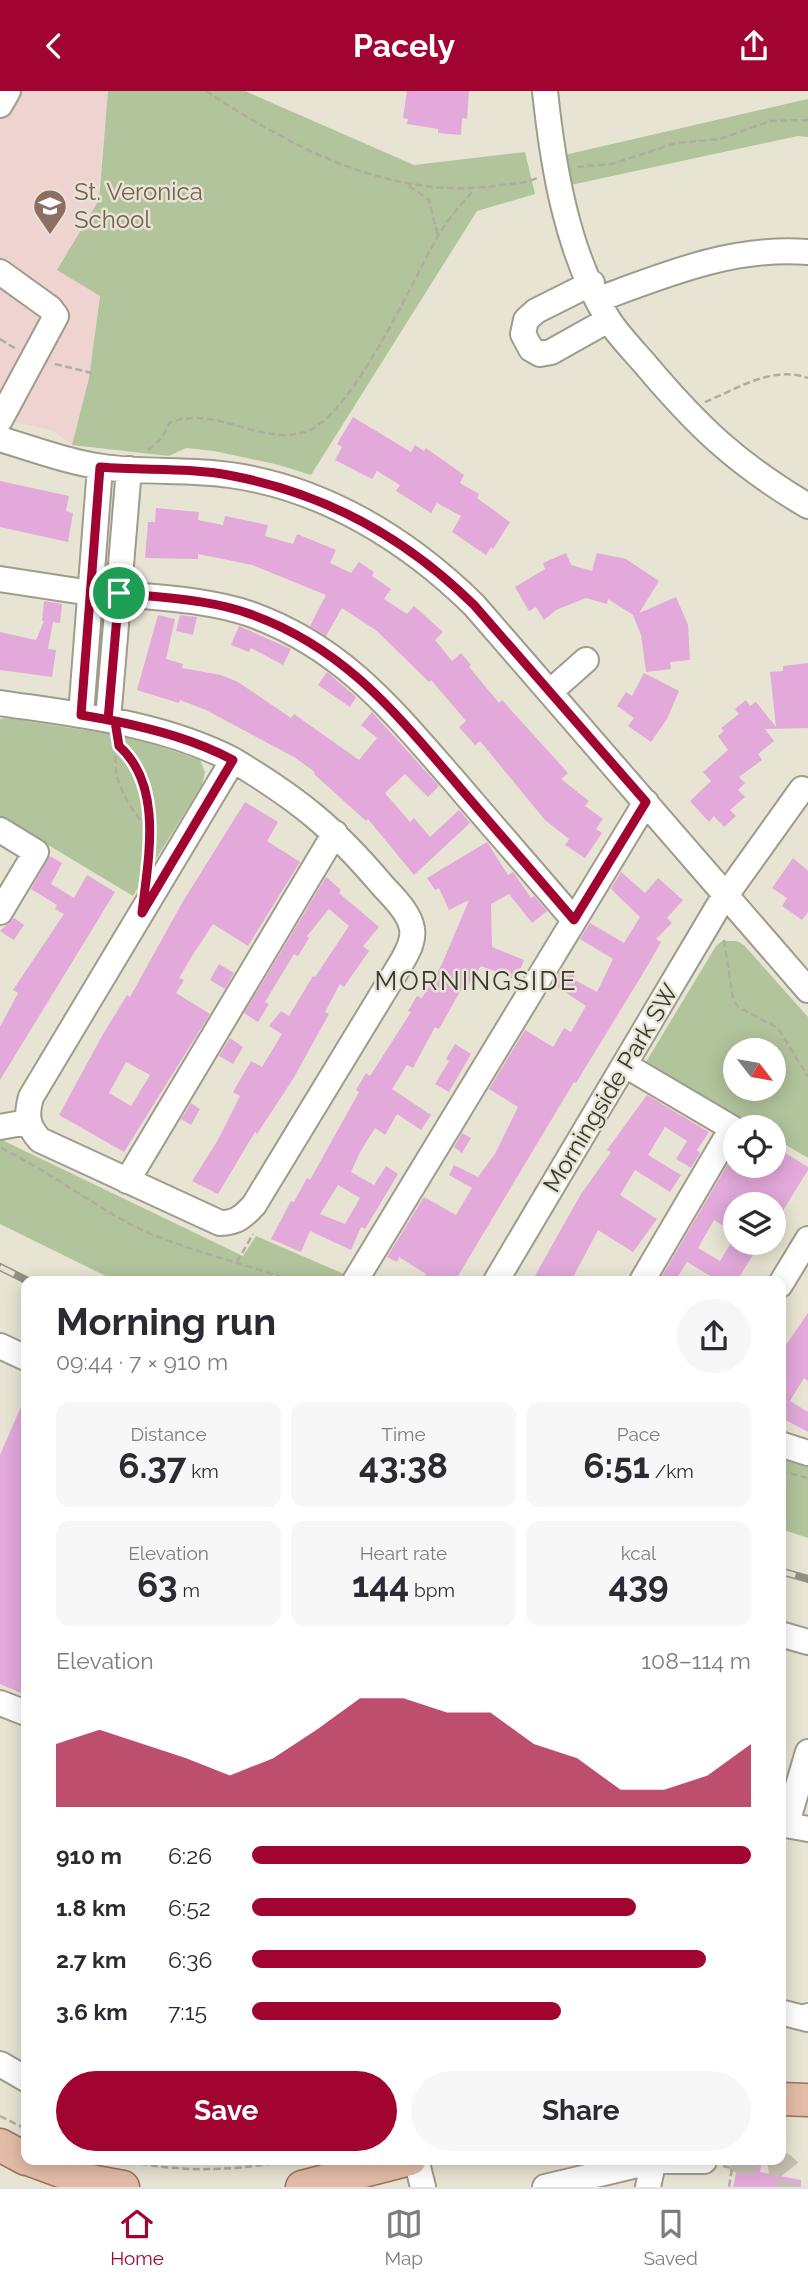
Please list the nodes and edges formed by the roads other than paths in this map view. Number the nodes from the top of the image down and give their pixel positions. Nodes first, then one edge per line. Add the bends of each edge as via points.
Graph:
1 (8, 91) edge
2 (545, 91) edge
3 (0, 106) edge
4 (808, 252) edge
5 (0, 272) edge
6 (600, 301) junction
7 (0, 420) edge
8 (0, 439) edge
9 (100, 467) junction
10 (138, 470) junction
11 (808, 506) edge
12 (0, 579) edge
13 (91, 593) junction
14 (119, 593) junction
15 (586, 660) dead end
16 (551, 691) junction
17 (0, 703) edge
18 (81, 715) junction
19 (112, 720) junction
20 (233, 760) junction
21 (802, 789) dead end
22 (646, 802) junction
23 (0, 830) edge
24 (335, 833) junction
25 (723, 900) junction
26 (0, 912) edge
27 (574, 920) junction
28 (808, 990) edge
29 (625, 1065) junction
30 (27, 1122) junction
31 (0, 1127) edge
32 (127, 1181) junction
33 (808, 1239) edge
34 (358, 1276) edge
35 (499, 1276) edge
36 (645, 1276) edge
37 (785, 1276) edge
38 (0, 1346) edge
39 (21, 1356) edge
40 (786, 1446) edge
41 (808, 1453) edge
42 (786, 1636) edge
43 (808, 1642) edge
44 (0, 1703) edge
45 (21, 1711) edge
46 (808, 1752) edge
47 (792, 1825) edge
48 (786, 2013) edge
49 (808, 2018) edge
50 (0, 2064) edge
51 (21, 2076) edge
52 (786, 2099) edge
53 (808, 2100) edge
54 (0, 2145) edge
55 (21, 2156) edge
56 (44, 2165) edge
57 (387, 2165) edge
58 (418, 2165) edge
59 (639, 2165) edge
60 (653, 2165) edge
61 (591, 2181) edge
62 (122, 2187) edge
63 (302, 2187) edge
64 (423, 2187) edge
65 (544, 2187) edge
66 (648, 2187) edge

1 - 3 street
2 - 6 street via 554,171 569,225
4 - 6 street via 734,255 682,268
5 - 7 street via 56,316
6 - 11 street via 683,410 717,444
8 - 9 street
9 - 10 street
9 - 13 street
10 - 14 street
10 - 16 street via 232,475 292,491 384,531 446,577
12 - 13 street
13 - 18 street
14 - 19 street
14 - 27 street via 247,613 323,649 385,701
15 - 16 street
16 - 22 street
17 - 18 street
18 - 19 street
19 - 20 street via 202,744
20 - 24 street via 296,799
20 - 30 street via 31,1097
21 - 25 street, Morningside Park SW
22 - 25 street
22 - 27 street
23 - 26 street via 36,852
24 - 32 street
24 - 32 street via 406,914 412,928 404,960 244,1216 220,1223
25 - 28 street
25 - 29 street, Morningside Park SW
27 - 34 street
29 - 35 street, Morningside Park SW
29 - 36 street via 732,1128
30 - 31 street
30 - 32 street via 40,1140
33 - 37 street
38 - 39 street
40 - 41 street
42 - 43 street
44 - 45 street
46 - 47 street
48 - 49 street
50 - 51 street
52 - 53 main road
54 - 55 main road
56 - 62 main road
57 - 63 main road
58 - 64 street
59 - 61 street
60 - 66 street
61 - 65 street

